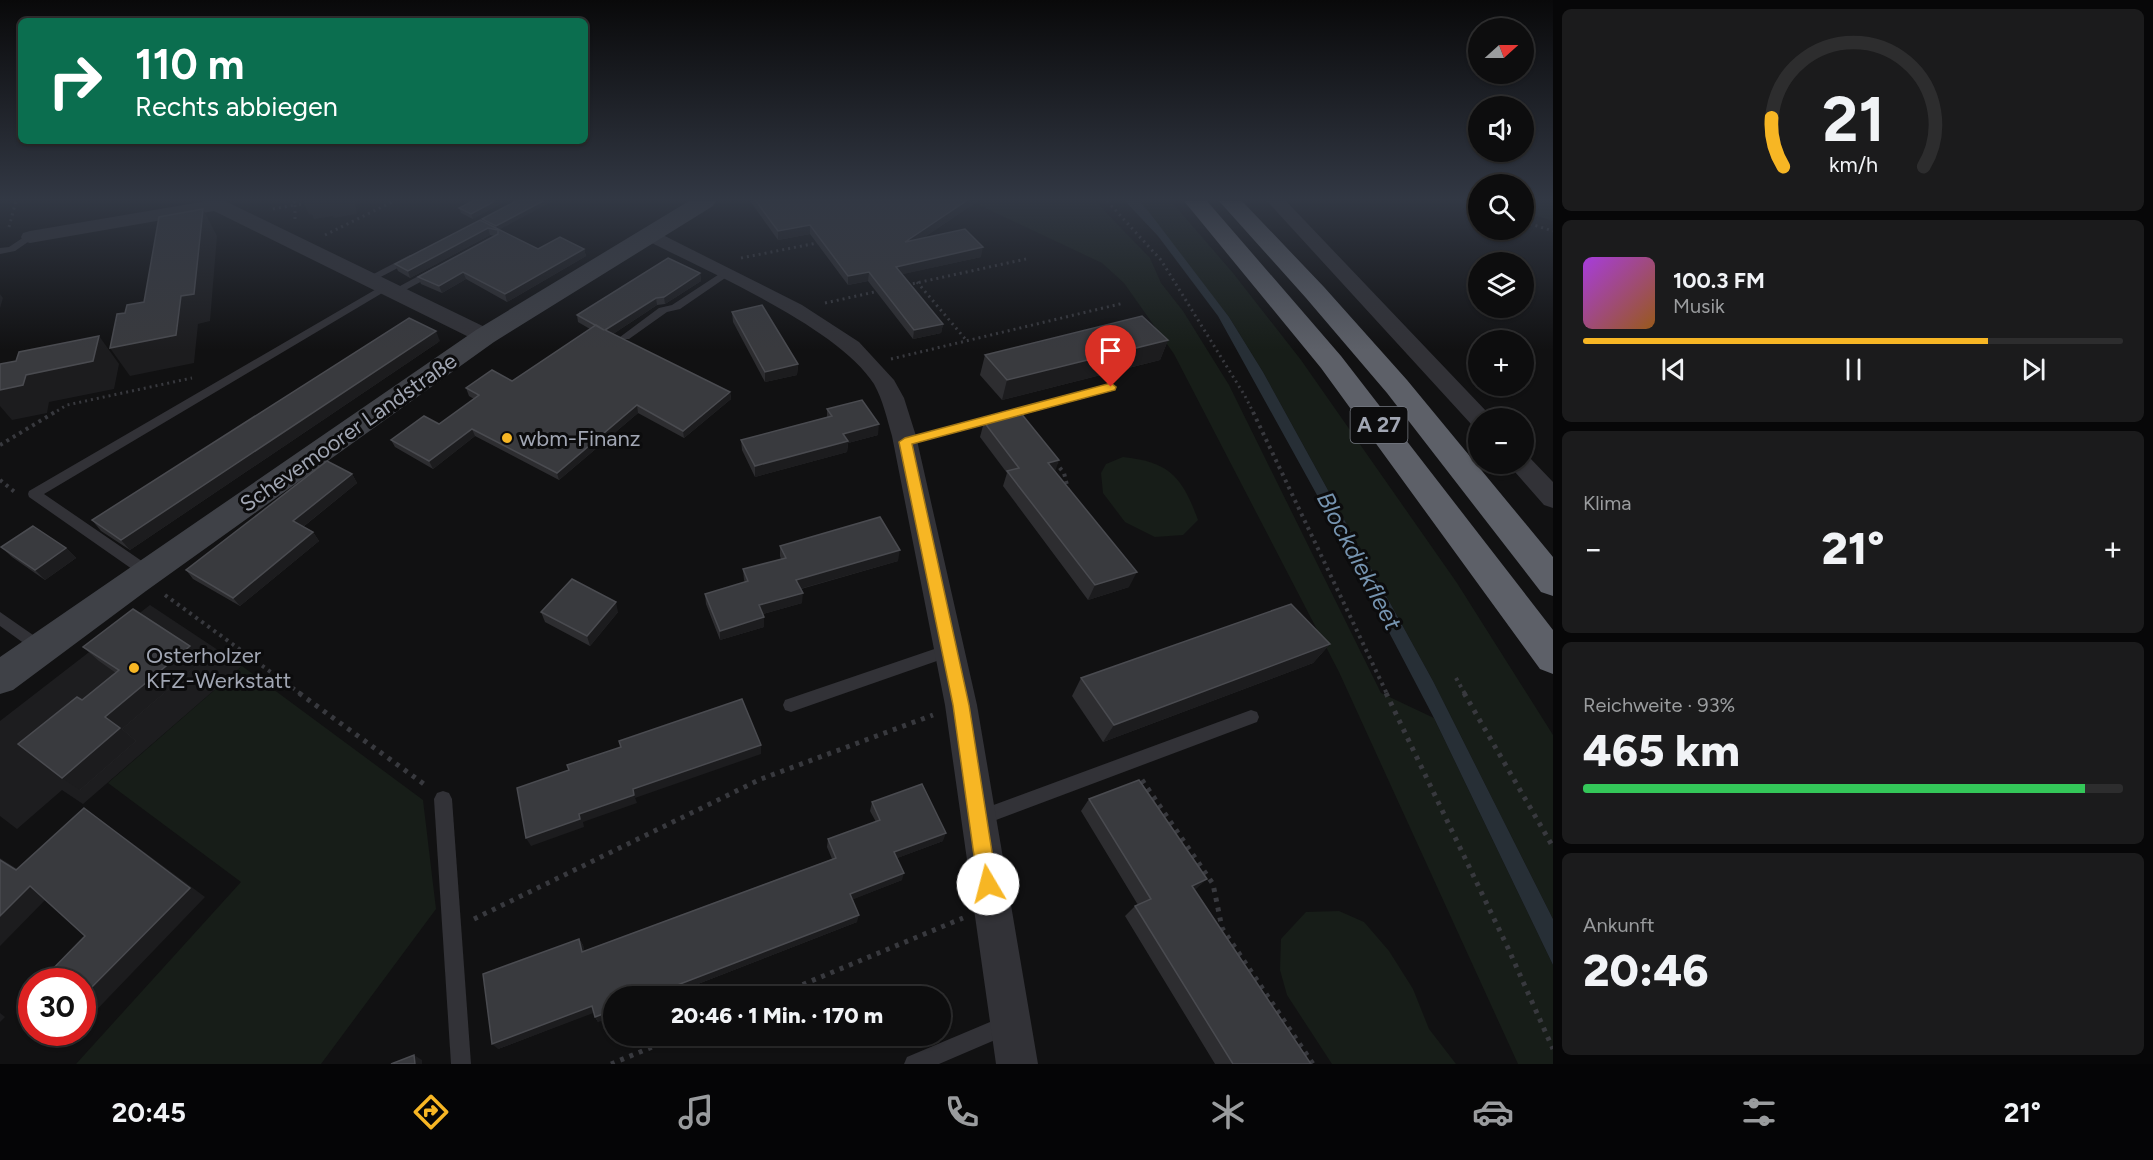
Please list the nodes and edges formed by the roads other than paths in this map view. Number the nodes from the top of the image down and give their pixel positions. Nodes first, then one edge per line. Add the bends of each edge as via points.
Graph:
1 (311, 251) edge
2 (625, 251) edge
3 (683, 251) edge
4 (1237, 251) edge
5 (1278, 251) edge
6 (1322, 251) edge
7 (418, 254) edge
8 (444, 265) edge
9 (719, 268) junction
10 (383, 286) junction
11 (485, 336) junction
12 (625, 336) dead end
13 (1111, 387) dead end
14 (1470, 408) edge
15 (905, 442) junction
16 (1530, 474) edge
17 (1553, 498) edge
18 (140, 576) junction
19 (1553, 582) edge
20 (0, 618) edge
21 (41, 648) junction
22 (949, 650) junction
23 (1553, 658) edge
24 (0, 678) edge
25 (790, 705) dead end
26 (1251, 717) dead end
27 (444, 799) road end
28 (978, 819) junction
29 (1010, 1023) junction
30 (461, 1064) edge
31 (914, 1064) edge
32 (1017, 1064) edge

1 - 10 street
2 - 11 street, Schevemoorer Landstraße
3 - 9 street
4 - 23 highway, A 27 via 1331,362
5 - 19 highway, A 27 via 1374,358
6 - 14 street
7 - 10 lane
8 - 10 lane
9 - 12 lane via 676,307 663,310
9 - 15 street via 795,309 851,347 883,380
10 - 11 street
10 - 18 lane via 34,494
11 - 18 street, Schevemoorer Landstraße
13 - 15 lane
15 - 22 street
16 - 17 street
18 - 21 street, Schevemoorer Landstraße
20 - 21 lane
21 - 24 street, Schevemoorer Landstraße
22 - 25 lane
22 - 28 street
26 - 28 lane
27 - 30 lane
28 - 29 street
29 - 31 lane
29 - 32 street

